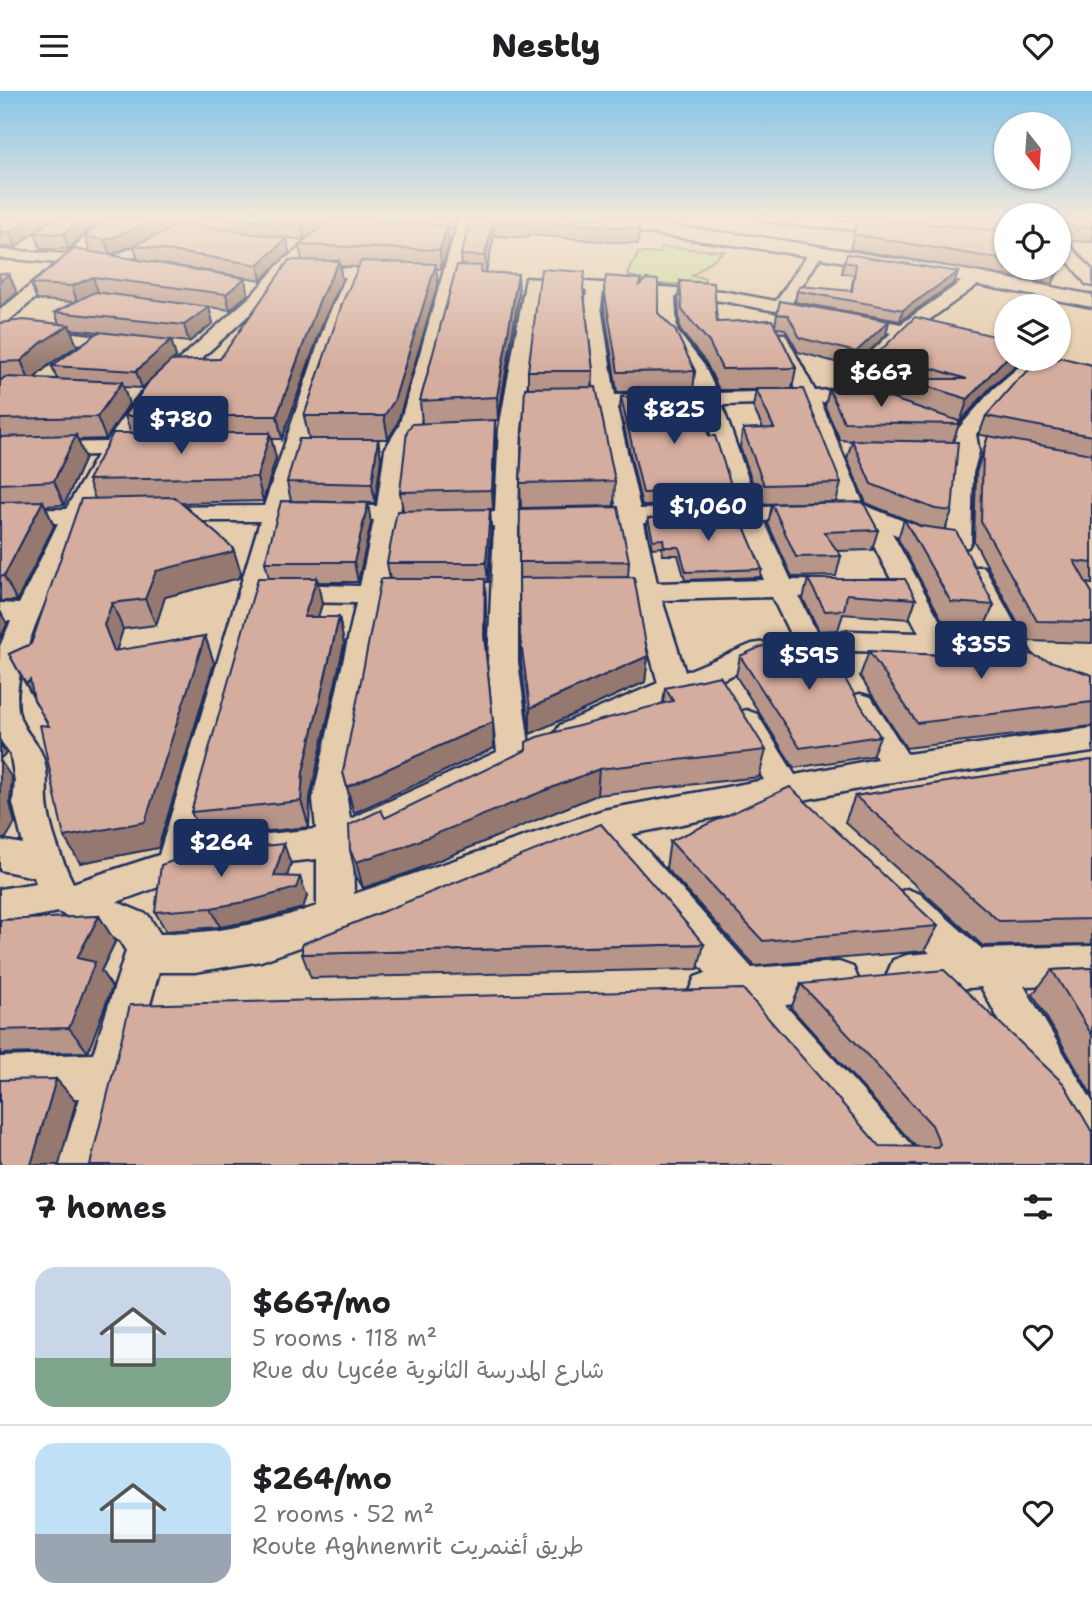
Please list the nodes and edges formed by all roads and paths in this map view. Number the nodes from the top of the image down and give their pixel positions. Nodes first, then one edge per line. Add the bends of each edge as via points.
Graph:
1 (62, 268) edge
2 (276, 268) edge
3 (452, 268) edge
4 (806, 268) edge
5 (958, 268) edge
6 (978, 277) junction
7 (262, 282) junction
8 (596, 285) junction
9 (13, 286) dead end
10 (40, 287) junction
11 (667, 293) junction
12 (1092, 301) edge
13 (781, 307) junction
14 (208, 316) edge
15 (65, 317) edge
16 (0, 319) edge
17 (235, 319) junction
18 (904, 330) junction
19 (32, 333) junction
20 (777, 334) edge
21 (0, 337) edge
22 (100, 341) junction
23 (140, 345) edge
24 (994, 351) edge
25 (79, 355) edge
26 (1071, 370) edge
27 (1022, 371) edge
28 (1092, 376) edge
29 (837, 396) junction
30 (808, 398) junction
31 (709, 400) junction
32 (606, 402) junction
33 (514, 403) junction
34 (882, 405) edge
35 (941, 425) edge
36 (510, 429) junction
37 (484, 430) edge
38 (429, 433) edge
39 (399, 441) junction
40 (966, 443) junction
41 (991, 447) edge
42 (113, 448) junction
43 (154, 448) edge
44 (265, 449) edge
45 (292, 449) junction
46 (318, 449) edge
47 (370, 449) edge
48 (830, 449) junction
49 (857, 450) edge
50 (0, 451) edge
51 (940, 451) edge
52 (275, 511) junction
53 (388, 513) junction
54 (748, 513) junction
55 (862, 513) junction
56 (631, 515) junction
57 (74, 516) junction
58 (0, 517) edge
59 (506, 518) junction
60 (960, 542) junction
61 (886, 586) junction
62 (780, 588) junction
63 (252, 592) junction
64 (568, 593) edge
65 (646, 593) junction
66 (372, 595) junction
67 (411, 595) edge
68 (0, 612) edge
69 (29, 613) junction
70 (938, 643) junction
71 (828, 658) junction
72 (715, 672) junction
73 (675, 689) junction
74 (1092, 740) edge
75 (514, 757) junction
76 (899, 768) junction
77 (784, 789) junction
78 (812, 818) edge
79 (603, 825) junction
80 (335, 842) junction
81 (0, 855) edge
82 (174, 866) junction
83 (883, 883) edge
84 (61, 886) junction
85 (0, 906) edge
86 (336, 916) junction
87 (146, 954) junction
88 (1092, 965) edge
89 (983, 968) junction
90 (745, 990) junction
91 (677, 992) edge
92 (108, 1075) junction
93 (0, 1079) edge
94 (1092, 1145) edge
95 (82, 1165) edge
96 (897, 1165) edge

1 - 10 street
2 - 7 street
3 - 39 street via 410,426
4 - 13 street
5 - 6 street
6 - 12 street
6 - 18 street
7 - 17 street
7 - 45 street via 363,273 335,321
8 - 11 street
8 - 32 street via 593,307
8 - 33 street via 525,281
9 - 10 street
10 - 16 street
11 - 13 street via 722,296
11 - 31 street via 668,332 678,338
13 - 18 street
14 - 17 street
15 - 19 street
17 - 42 street via 187,350 135,397
18 - 24 street
18 - 29 street
19 - 21 street
19 - 22 street
20 - 30 street
22 - 23 street
22 - 25 street
26 - 28 street
27 - 40 street
29 - 30 street
29 - 34 street
30 - 31 street
30 - 48 street
31 - 32 street
31 - 54 street
32 - 33 street
32 - 56 street
33 - 36 street
35 - 40 street
36 - 37 street
36 - 59 street
38 - 39 street
39 - 47 street
39 - 53 street
40 - 41 street
40 - 51 street
40 - 60 street
42 - 43 street
42 - 50 street
42 - 57 street
44 - 45 street
45 - 46 street
45 - 52 street
48 - 49 street
48 - 55 street
52 - 53 street
52 - 57 street
52 - 63 street
53 - 59 street via 393,520
53 - 66 street
54 - 55 street
54 - 56 street
54 - 62 street
55 - 60 street via 923,538
55 - 61 street
56 - 59 street
56 - 65 street
57 - 58 street
57 - 69 street
59 - 75 street via 503,662
60 - 70 street via 1034,671 958,644
61 - 62 street
61 - 70 street
62 - 65 street
62 - 71 street
63 - 66 street
63 - 82 street
64 - 65 street
65 - 73 street
66 - 67 street
66 - 80 street via 330,799
68 - 69 street
69 - 84 street via 4,676 2,699 5,722 27,753 30,803
70 - 71 street via 851,641
71 - 72 street via 762,652
71 - 76 street
72 - 73 street
72 - 77 street
73 - 75 street
74 - 76 street
75 - 80 street
76 - 77 street
77 - 78 street
77 - 79 street
79 - 86 street
79 - 90 street
80 - 82 street via 203,855
80 - 86 street
81 - 84 street
82 - 84 street
83 - 89 street
84 - 85 street
84 - 87 street via 134,928
86 - 87 street via 227,950
87 - 92 street via 149,1006
88 - 89 street
89 - 90 street
89 - 94 street
90 - 91 street
90 - 96 street
92 - 93 street
92 - 95 street

